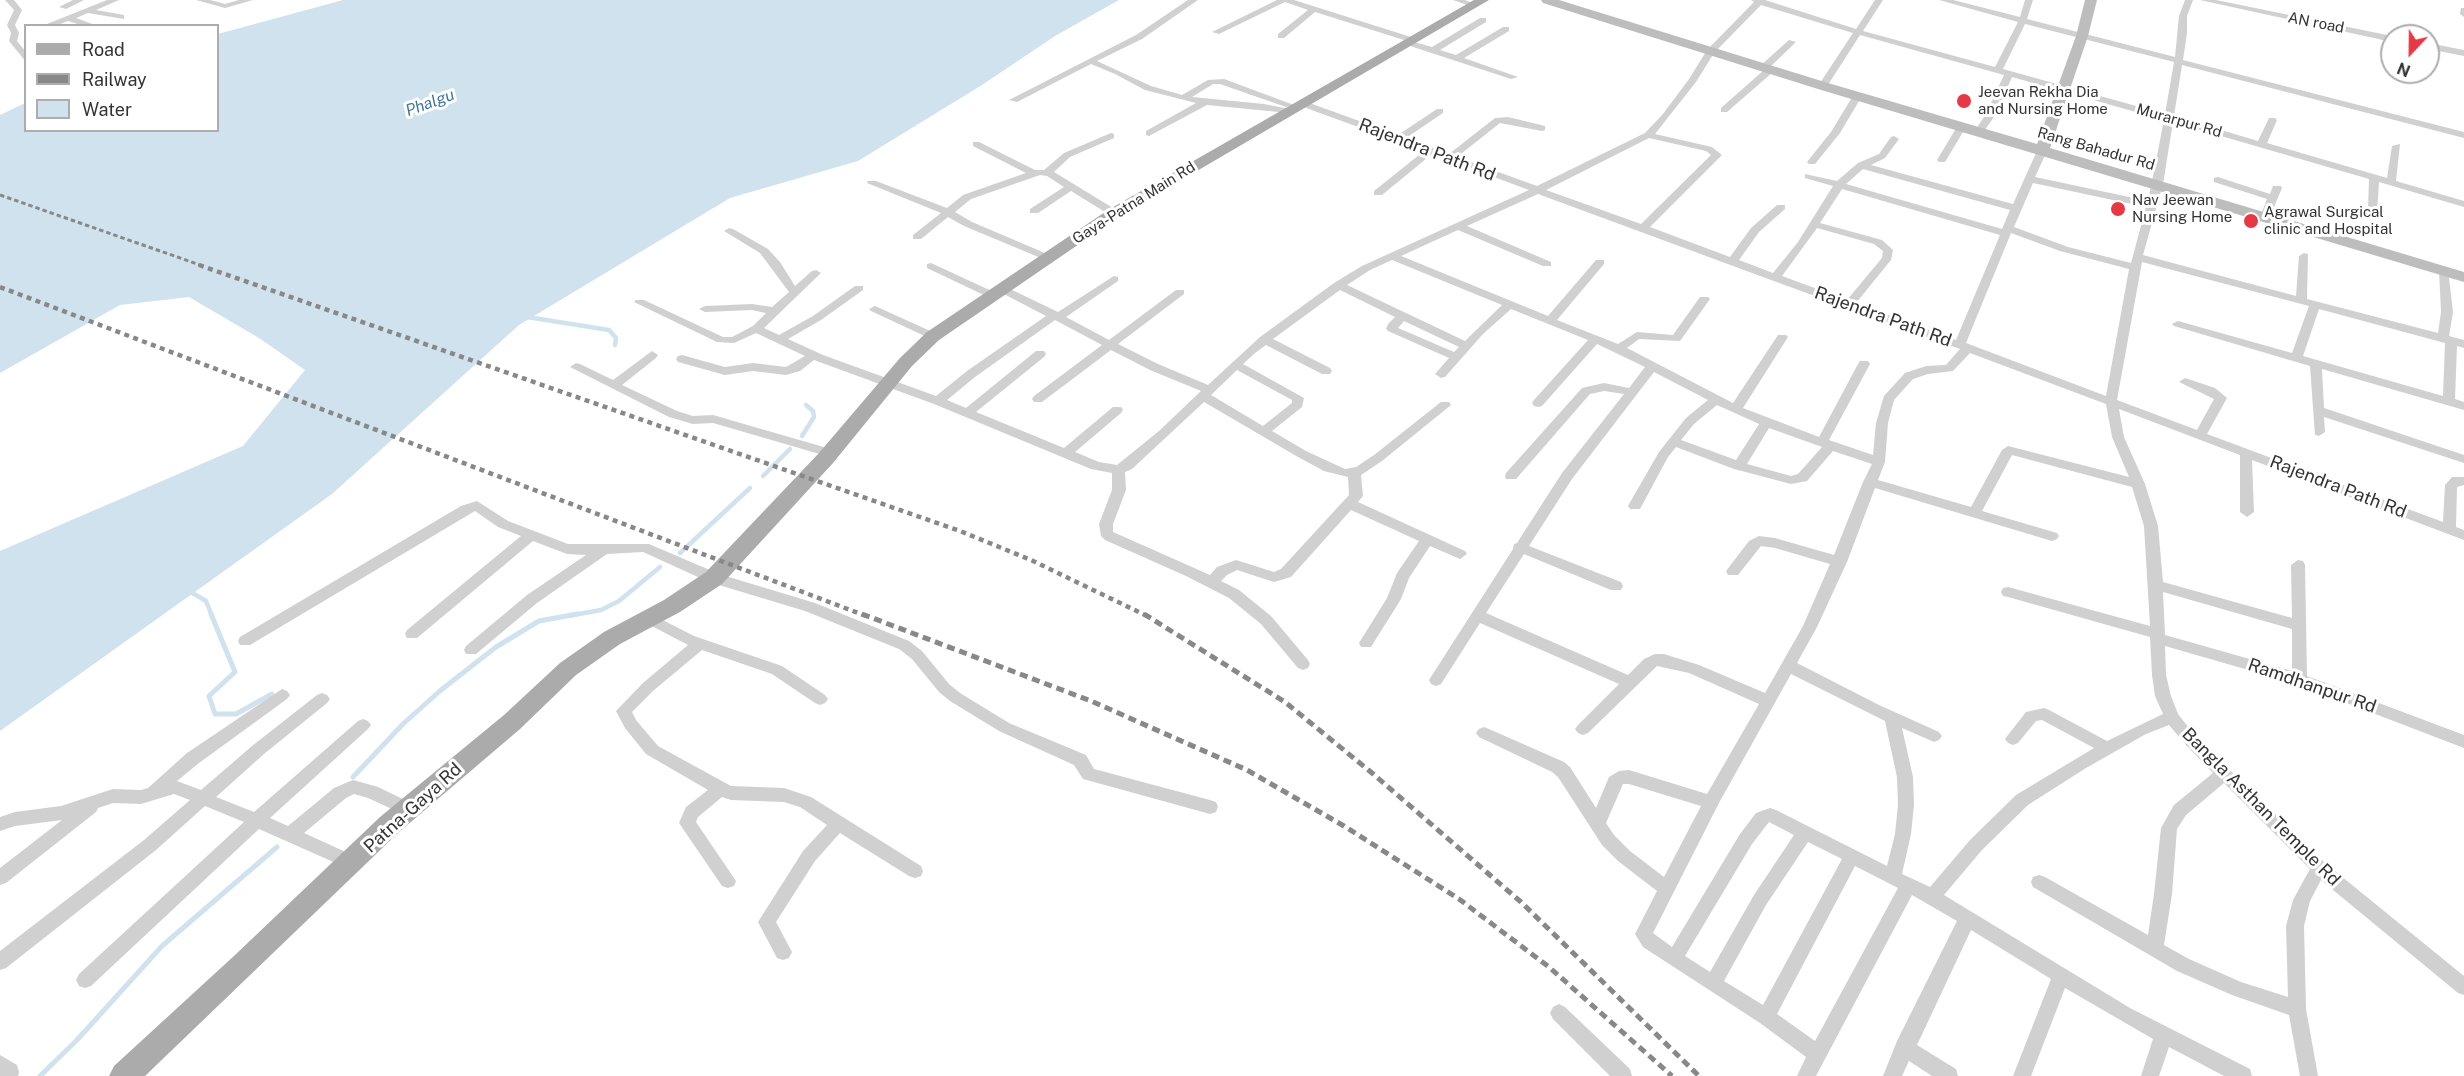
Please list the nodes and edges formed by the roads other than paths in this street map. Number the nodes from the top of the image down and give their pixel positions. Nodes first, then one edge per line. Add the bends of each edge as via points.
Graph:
1 (9, 0) edge
2 (80, 0) edge
3 (115, 0) edge
4 (200, 0) edge
5 (249, 0) edge
6 (1194, 0) edge
7 (1285, 0) edge
8 (1547, 0) edge
9 (1759, 0) edge
10 (1879, 0) edge
11 (1943, 0) edge
12 (2029, 0) edge
13 (2091, 0) edge
14 (2189, 0) edge
15 (2204, 0) edge
16 (1471, 2) edge
17 (63, 7) dead end
18 (87, 10) junction
19 (1312, 10) junction
20 (121, 17) dead end
21 (68, 18) junction
22 (1483, 20) dead end
23 (2023, 20) junction
24 (52, 24) edge
25 (88, 24) edge
26 (1506, 29) dead end
27 (0, 32) edge
28 (13, 32) junction
29 (24, 32) edge
30 (1216, 32) dead end
31 (1858, 32) junction
32 (1281, 36) dead end
33 (2082, 36) junction
34 (2380, 36) edge
35 (1409, 41) junction
36 (1792, 42) dead end
37 (2440, 48) edge
38 (1434, 50) junction
39 (1710, 52) junction
40 (2464, 53) edge
41 (24, 56) edge
42 (1457, 58) junction
43 (1090, 61) junction
44 (2177, 61) junction
45 (1767, 69) junction
46 (1998, 70) junction
47 (2009, 74) junction
48 (1514, 77) dead end
49 (1823, 86) junction
50 (2063, 88) junction
51 (1857, 96) junction
52 (1183, 98) junction
53 (1014, 100) dead end
54 (1205, 102) junction
55 (1294, 107) junction
56 (1725, 110) dead end
57 (1440, 111) dead end
58 (2169, 118) junction
59 (2272, 120) dead end
60 (1961, 127) junction
61 (1542, 128) dead end
62 (1979, 132) junction
63 (1149, 133) dead end
64 (1648, 135) junction
65 (2464, 135) edge
66 (1111, 136) dead end
67 (1399, 139) junction
68 (1894, 139) dead end
69 (976, 144) dead end
70 (2261, 145) junction
71 (2397, 146) dead end
72 (1430, 151) junction
73 (2042, 151) junction
74 (1450, 158) junction
75 (1942, 160) dead end
76 (1812, 162) dead end
77 (1862, 165) junction
78 (1034, 173) junction
79 (1047, 173) junction
80 (1809, 176) dead end
81 (2374, 178) junction
82 (2029, 179) junction
83 (2218, 180) dead end
84 (872, 183) dead end
85 (2391, 183) junction
86 (2158, 184) junction
87 (1839, 185) junction
88 (1071, 187) junction
89 (1900, 190) junction
90 (1536, 191) junction
91 (1378, 193) dead end
92 (2464, 204) edge
93 (2152, 205) junction
94 (1781, 207) dead end
95 (2016, 208) junction
96 (1035, 211) dead end
97 (947, 212) junction
98 (1114, 213) junction
99 (2346, 215) dead end
100 (2265, 217) junction
101 (1814, 224) junction
102 (1458, 226) junction
103 (1642, 229) junction
104 (2007, 230) junction
105 (729, 231) dead end
106 (917, 237) dead end
107 (1392, 256) junction
108 (2304, 256) dead end
109 (1048, 258) junction
110 (1600, 262) dead end
111 (1732, 262) junction
112 (2136, 262) junction
113 (1547, 264) dead end
114 (931, 266) dead end
115 (2444, 271) junction
116 (816, 273) dead end
117 (2464, 277) edge
118 (1775, 278) junction
119 (1114, 279) dead end
120 (1338, 285) junction
121 (859, 288) dead end
122 (796, 292) junction
123 (997, 292) junction
124 (1180, 292) dead end
125 (1704, 299) dead end
126 (2301, 299) junction
127 (639, 302) dead end
128 (2316, 303) junction
129 (1849, 304) junction
130 (1508, 305) junction
131 (705, 309) dead end
132 (875, 309) dead end
133 (774, 311) junction
134 (1057, 316) junction
135 (1403, 316) junction
136 (1551, 320) junction
137 (2178, 324) dead end
138 (757, 328) junction
139 (933, 336) junction
140 (1782, 336) dead end
141 (1264, 339) junction
142 (1595, 339) junction
143 (2447, 339) junction
144 (779, 340) junction
145 (1109, 344) junction
146 (2464, 344) edge
147 (1466, 346) junction
148 (1964, 346) junction
149 (1620, 350) junction
150 (1040, 354) dead end
151 (652, 355) dead end
152 (813, 355) junction
153 (1456, 357) junction
154 (2296, 358) junction
155 (682, 359) dead end
156 (1235, 364) junction
157 (1864, 364) dead end
158 (2316, 364) junction
159 (1652, 366) junction
160 (576, 367) dead end
161 (1326, 371) dead end
162 (1441, 374) dead end
163 (2185, 382) dead end
164 (888, 383) junction
165 (614, 385) junction
166 (1205, 392) junction
167 (1632, 392) junction
168 (1038, 399) dead end
169 (1715, 400) junction
170 (938, 401) junction
171 (2111, 401) junction
172 (2449, 402) junction
173 (1538, 403) dead end
174 (1445, 405) dead end
175 (2464, 406) edge
176 (1117, 410) dead end
177 (1735, 410) junction
178 (2319, 411) junction
179 (967, 413) junction
180 (1766, 423) junction
181 (1264, 431) junction
182 (2319, 432) dead end
183 (2200, 435) junction
184 (1674, 442) junction
185 (1827, 444) junction
186 (2246, 452) junction
187 (1066, 453) junction
188 (828, 456) junction
189 (2464, 459) edge
190 (1879, 462) junction
191 (1739, 466) junction
192 (1118, 470) junction
193 (1354, 473) junction
194 (1511, 476) dead end
195 (2464, 481) edge
196 (1869, 482) junction
197 (2139, 484) junction
198 (1351, 504) junction
199 (1635, 506) dead end
200 (2247, 512) dead end
201 (1974, 514) junction
202 (2449, 529) junction
203 (531, 535) junction
204 (2464, 535) edge
205 (2052, 536) dead end
206 (1427, 539) junction
207 (603, 548) junction
208 (1519, 548) junction
209 (1460, 554) dead end
210 (1840, 562) junction
211 (2298, 565) dead end
212 (1732, 571) dead end
213 (719, 574) junction
214 (1212, 582) junction
215 (2156, 585) junction
216 (1616, 586) dead end
217 (2008, 592) dead end
218 (1476, 615) junction
219 (649, 618) junction
220 (2298, 625) junction
221 (412, 633) dead end
222 (2157, 635) junction
223 (245, 641) dead end
224 (1366, 643) dead end
225 (699, 644) junction
226 (471, 650) dead end
227 (1303, 664) dead end
228 (1787, 665) junction
229 (2300, 679) junction
230 (1436, 680) dead end
231 (1630, 682) junction
232 (282, 695) dead end
233 (322, 699) dead end
234 (820, 699) dead end
235 (1767, 701) junction
236 (2172, 717) junction
237 (1892, 718) junction
238 (363, 725) dead end
239 (1583, 729) dead end
240 (1484, 734) dead end
241 (1934, 736) dead end
242 (2013, 740) dead end
243 (2464, 742) edge
244 (2107, 748) junction
245 (2224, 774) junction
246 (720, 789) junction
247 (151, 794) junction
248 (102, 798) junction
249 (202, 798) junction
250 (1711, 802) junction
251 (1210, 807) dead end
252 (407, 809) junction
253 (257, 820) junction
254 (839, 823) junction
255 (0, 824) edge
256 (1597, 824) junction
257 (1805, 832) junction
258 (290, 834) junction
259 (1852, 856) junction
260 (352, 863) junction
261 (2319, 868) junction
262 (915, 871) dead end
263 (0, 878) edge
264 (728, 881) dead end
265 (1901, 881) junction
266 (2039, 882) dead end
267 (1667, 889) junction
268 (1932, 897) junction
269 (1967, 919) junction
270 (2154, 950) junction
271 (783, 952) dead end
272 (1674, 960) junction
273 (0, 962) edge
274 (2061, 976) junction
275 (85, 980) dead end
276 (1713, 983) junction
277 (2464, 987) edge
278 (2297, 1009) junction
279 (1559, 1013) dead end
280 (1766, 1017) junction
281 (2164, 1035) junction
282 (1904, 1047) junction
283 (1817, 1054) junction
284 (2313, 1074) edge
285 (124, 1076) edge
286 (1623, 1076) edge
287 (1806, 1076) edge
288 (1892, 1076) edge
289 (1949, 1076) edge
290 (2022, 1076) edge
291 (2150, 1076) edge
292 (2243, 1076) edge

1 - 28 street via 18,10 11,25
2 - 17 street
3 - 18 street
4 - 5 street via 225,6
6 - 43 street via 1148,32
7 - 19 street
7 - 30 street
8 - 39 street, Rang Bahadur Rd
9 - 31 street, Murarpur Rd
9 - 39 street
10 - 31 street
11 - 23 street
12 - 23 street
13 - 33 street
14 - 44 street
15 - 34 street, AN road via 2269,10
16 - 35 main road, Gaya-Patna Main Rd
18 - 20 street
18 - 21 street
19 - 32 street
19 - 35 street
21 - 24 street
21 - 25 street
22 - 38 street
23 - 33 street
23 - 46 street
26 - 42 street
27 - 28 street
28 - 29 street
28 - 41 street via 13,41
31 - 46 street, Murarpur Rd
31 - 49 street
33 - 44 street
33 - 50 street
35 - 38 street
35 - 55 main road, Gaya-Patna Main Rd
36 - 45 street
37 - 40 street
38 - 42 street
39 - 45 street, Rang Bahadur Rd
39 - 64 street via 1693,80
42 - 48 street
43 - 52 street via 1149,88
43 - 53 street
44 - 58 street
44 - 65 street
45 - 49 street, Rang Bahadur Rd
45 - 56 street
46 - 47 street, Murarpur Rd
47 - 50 street, Murarpur Rd
47 - 62 street
49 - 51 street, Rang Bahadur Rd
50 - 58 street, Murarpur Rd
50 - 73 street
51 - 60 street, Rang Bahadur Rd
51 - 76 street
52 - 54 street
52 - 55 street via 1211,82 1221,81
54 - 55 street
54 - 63 street
55 - 67 street, Rajendra Path Rd
55 - 98 main road, Gaya-Patna Main Rd
57 - 67 street
58 - 70 street, Murarpur Rd
58 - 86 street
59 - 70 street
60 - 62 street, Rang Bahadur Rd
60 - 75 street
61 - 74 street via 1498,120
62 - 73 street, Rang Bahadur Rd
64 - 90 street
64 - 103 street via 1709,149 1717,155
66 - 79 street via 1067,155
67 - 72 street, Rajendra Path Rd
68 - 77 street via 1882,156
69 - 78 street
70 - 81 street, Murarpur Rd
71 - 85 street
72 - 74 street, Rajendra Path Rd
72 - 91 street
73 - 82 street
73 - 86 street, Rang Bahadur Rd
74 - 90 street, Rajendra Path Rd
77 - 87 street
77 - 89 street
78 - 79 street
78 - 97 street via 973,195
79 - 88 street
80 - 87 street
81 - 85 street, Murarpur Rd
81 - 99 street via 2373,212
82 - 93 street
82 - 95 street
83 - 100 street via 2275,193
84 - 97 street
85 - 92 street, Murarpur Rd
86 - 93 street
86 - 100 street, Rang Bahadur Rd
87 - 89 street
87 - 101 street
88 - 96 street
88 - 98 street
89 - 95 street
89 - 104 street
90 - 102 street
90 - 103 street, Rajendra Path Rd
93 - 112 street
94 - 111 street via 1761,224
95 - 104 street
97 - 106 street
97 - 109 street
98 - 109 main road, Gaya-Patna Main Rd
100 - 115 street, Rang Bahadur Rd
101 - 118 street
101 - 129 street via 1878,242 1888,250 1887,258
102 - 107 street
102 - 113 street
103 - 111 street, Rajendra Path Rd
104 - 112 street via 2064,249
104 - 148 street
105 - 122 street via 764,251
107 - 120 street
107 - 130 street
108 - 126 street
109 - 123 main road, Gaya-Patna Main Rd
110 - 136 street
111 - 118 street, Rajendra Path Rd
112 - 126 street
112 - 171 street
114 - 123 street
115 - 117 street, Rang Bahadur Rd
115 - 143 street
116 - 122 street
118 - 129 street, Rajendra Path Rd
119 - 134 street
120 - 135 street
120 - 141 street
121 - 144 street
122 - 133 street
123 - 134 street
123 - 139 main road, Gaya-Patna Main Rd
124 - 145 street
125 - 149 street via 1676,339 1638,335
126 - 128 street
127 - 138 street via 721,340 734,340
128 - 143 street
128 - 154 street
129 - 148 street, Rajendra Path Rd
130 - 136 street
130 - 147 street
131 - 133 street via 752,307
132 - 139 street
133 - 138 street
134 - 145 street
134 - 170 street
135 - 147 street
135 - 153 street via 1392,329
136 - 142 street
137 - 154 street
138 - 144 street
139 - 164 main road, Gaya-Patna Main Rd
140 - 177 street
141 - 156 street
141 - 161 street
142 - 149 street
142 - 173 street
143 - 146 street
143 - 172 street
144 - 152 street
145 - 166 street
145 - 168 street
147 - 153 street
148 - 171 street, Rajendra Path Rd
148 - 190 street via 1949,368 1910,376 1888,399
149 - 159 street
150 - 179 street
151 - 165 street
152 - 155 street via 786,371 753,367 725,371
152 - 164 street
153 - 162 street
154 - 158 street
156 - 166 street
156 - 181 street via 1298,398 1298,404
157 - 185 street
158 - 172 street
158 - 178 street
159 - 167 street
159 - 169 street
160 - 165 street
163 - 183 street via 2222,398
164 - 170 street
164 - 188 main road, Gaya-Patna Main Rd
165 - 188 street via 673,414 693,420 713,419
166 - 181 street
166 - 192 street via 1163,434
167 - 194 street via 1604,387 1586,391
167 - 208 street via 1567,476
169 - 177 street
169 - 184 street via 1690,421
170 - 179 street
171 - 183 street, Rajendra Path Rd
171 - 197 street, Bangla Asthan Temple Rd via 2118,437
172 - 175 street
174 - 193 street
176 - 187 street
177 - 180 street
178 - 182 street
178 - 189 street
179 - 187 street
180 - 185 street
180 - 191 street
181 - 193 street via 1329,468
183 - 186 street, Rajendra Path Rd
184 - 191 street
184 - 199 street
185 - 190 street
185 - 191 street via 1798,480
186 - 200 street
186 - 202 street, Rajendra Path Rd
187 - 192 street
188 - 213 main road, Gaya-Patna Main Rd
190 - 196 street
192 - 214 street via 1119,489 1106,533
193 - 198 street via 1356,496
195 - 202 street via 2452,482
196 - 201 street
196 - 210 street
197 - 201 street via 2008,450
197 - 215 street, Bangla Asthan Temple Rd via 2151,526
198 - 206 street
198 - 214 street via 1287,573 1274,577 1236,565 1222,571
201 - 205 street
202 - 204 street, Rajendra Path Rd
203 - 207 street via 574,550
203 - 221 street
203 - 223 street via 472,506
206 - 209 street
206 - 224 street
207 - 213 street via 644,547
207 - 226 street via 532,599
208 - 216 street
208 - 218 street
210 - 212 street via 1759,541
210 - 228 street via 1810,627
211 - 220 street
213 - 219 main road, Patna-Gaya Rd
213 - 251 street via 904,645 955,697 1004,727 1080,760 1096,778
214 - 227 street via 1249,604
215 - 220 street
215 - 222 street, Bangla Asthan Temple Rd
217 - 222 street, Ramdhanpur Rd
218 - 230 street
218 - 231 street
219 - 225 street
219 - 252 main road, Patna-Gaya Rd via 568,669 512,722
220 - 229 street
222 - 229 street, Ramdhanpur Rd
222 - 236 street, Bangla Asthan Temple Rd via 2159,675
225 - 234 street via 777,670
225 - 246 street via 627,706 625,717 660,756
228 - 235 street
228 - 237 street
229 - 243 street, Ramdhanpur Rd
231 - 235 street via 1649,663 1664,660
231 - 239 street
232 - 247 street via 192,758
233 - 249 street
235 - 250 street
236 - 244 street
236 - 245 street, Bangla Asthan Temple Rd
237 - 241 street
237 - 265 street via 1905,777
238 - 253 street
240 - 256 street via 1558,767
242 - 244 street via 2031,716 2044,714
244 - 268 street via 2022,800 1976,844
245 - 261 street, Bangla Asthan Temple Rd
245 - 270 street via 2180,810 2169,828
246 - 254 street via 794,797
246 - 264 street via 692,812 687,823
247 - 248 street
247 - 249 street via 175,787
248 - 255 street via 61,813
248 - 263 street
249 - 253 street
249 - 273 street via 150,845
250 - 256 street via 1629,777 1619,778
250 - 267 street
252 - 258 street via 353,787 339,793
252 - 260 main road, Patna-Gaya Rd
253 - 258 street
253 - 275 street
254 - 262 street
254 - 271 street via 809,856 767,922
256 - 267 street via 1624,856
257 - 259 street
257 - 272 street via 1770,815 1762,818
257 - 276 street via 1760,900
258 - 260 street
259 - 265 street
259 - 280 street
260 - 285 main road, Patna-Gaya Rd
261 - 277 street, Bangla Asthan Temple Rd
261 - 278 street via 2302,900 2295,926
265 - 268 street
265 - 283 street
266 - 270 street
267 - 272 street via 1644,934
268 - 269 street
269 - 274 street
269 - 282 street
270 - 278 street via 2238,989
272 - 276 street
274 - 281 street
274 - 290 street
276 - 280 street
278 - 284 street
279 - 286 street
280 - 283 street
281 - 291 street
281 - 292 street
282 - 288 street
282 - 289 street
283 - 287 street

